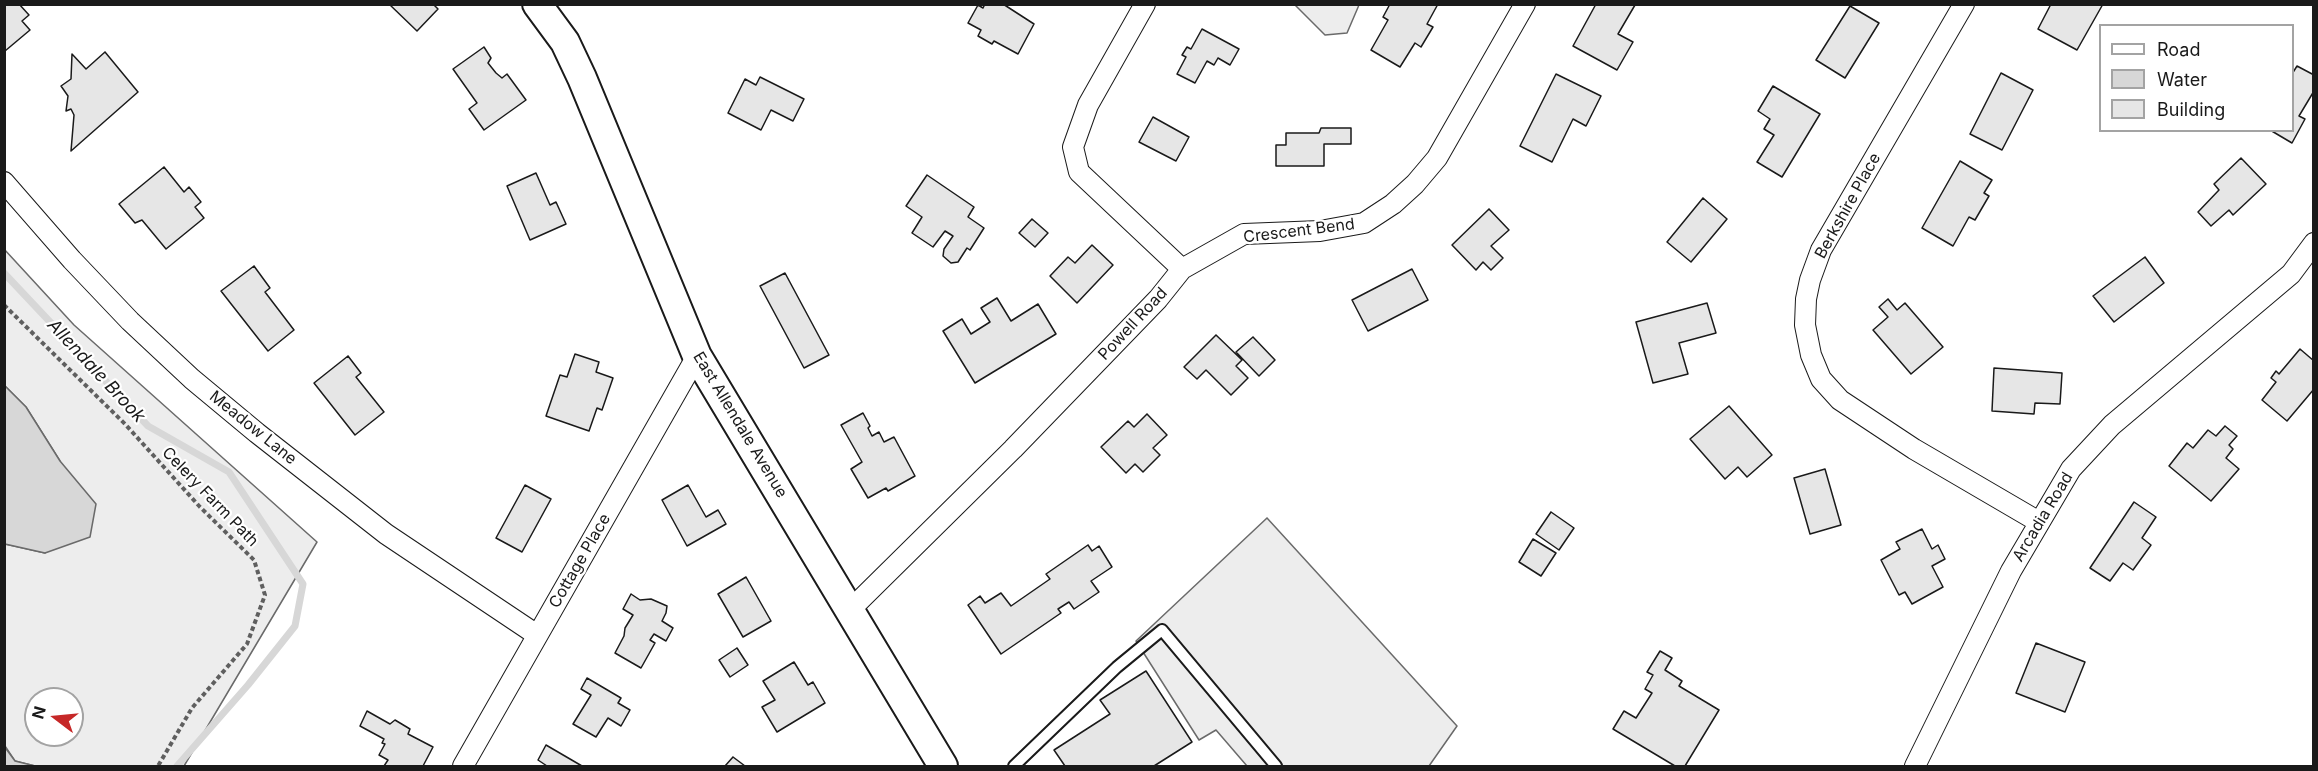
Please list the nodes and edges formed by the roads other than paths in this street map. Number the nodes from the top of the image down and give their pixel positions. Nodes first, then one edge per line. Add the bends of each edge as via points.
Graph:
1 (537, 4) edge
2 (1145, 4) edge
3 (1525, 4) edge
4 (1964, 4) edge
5 (4, 182) edge
6 (2313, 243) edge
7 (1182, 268) junction
8 (697, 356) junction
9 (2039, 522) junction
10 (851, 609) junction
11 (537, 635) junction
12 (463, 766) edge
13 (943, 766) edge
14 (1014, 766) edge
15 (1275, 766) edge
16 (1915, 766) edge

1 - 8 main road, East Allendale Avenue via 565,42 582,78
2 - 7 street via 1088,105 1073,147 1079,172
3 - 7 street, Crescent Bend via 1437,158 1392,204 1364,222 1320,231 1244,234
4 - 9 street, Berkshire Place via 1821,250 1810,280 1805,325 1821,379 1840,400 1914,449
5 - 11 street, Meadow Lane via 130,321 200,386 386,534
6 - 9 street, Arcadia Road via 2290,274 2112,425 2071,469
7 - 10 street, Powell Road via 1158,299 1013,449
8 - 10 main road, East Allendale Avenue
8 - 11 street, Cottage Place
9 - 16 street, Arcadia Road
10 - 13 main road, East Allendale Avenue
11 - 12 street, Cottage Place
14 - 15 lane via 1117,667 1162,630

